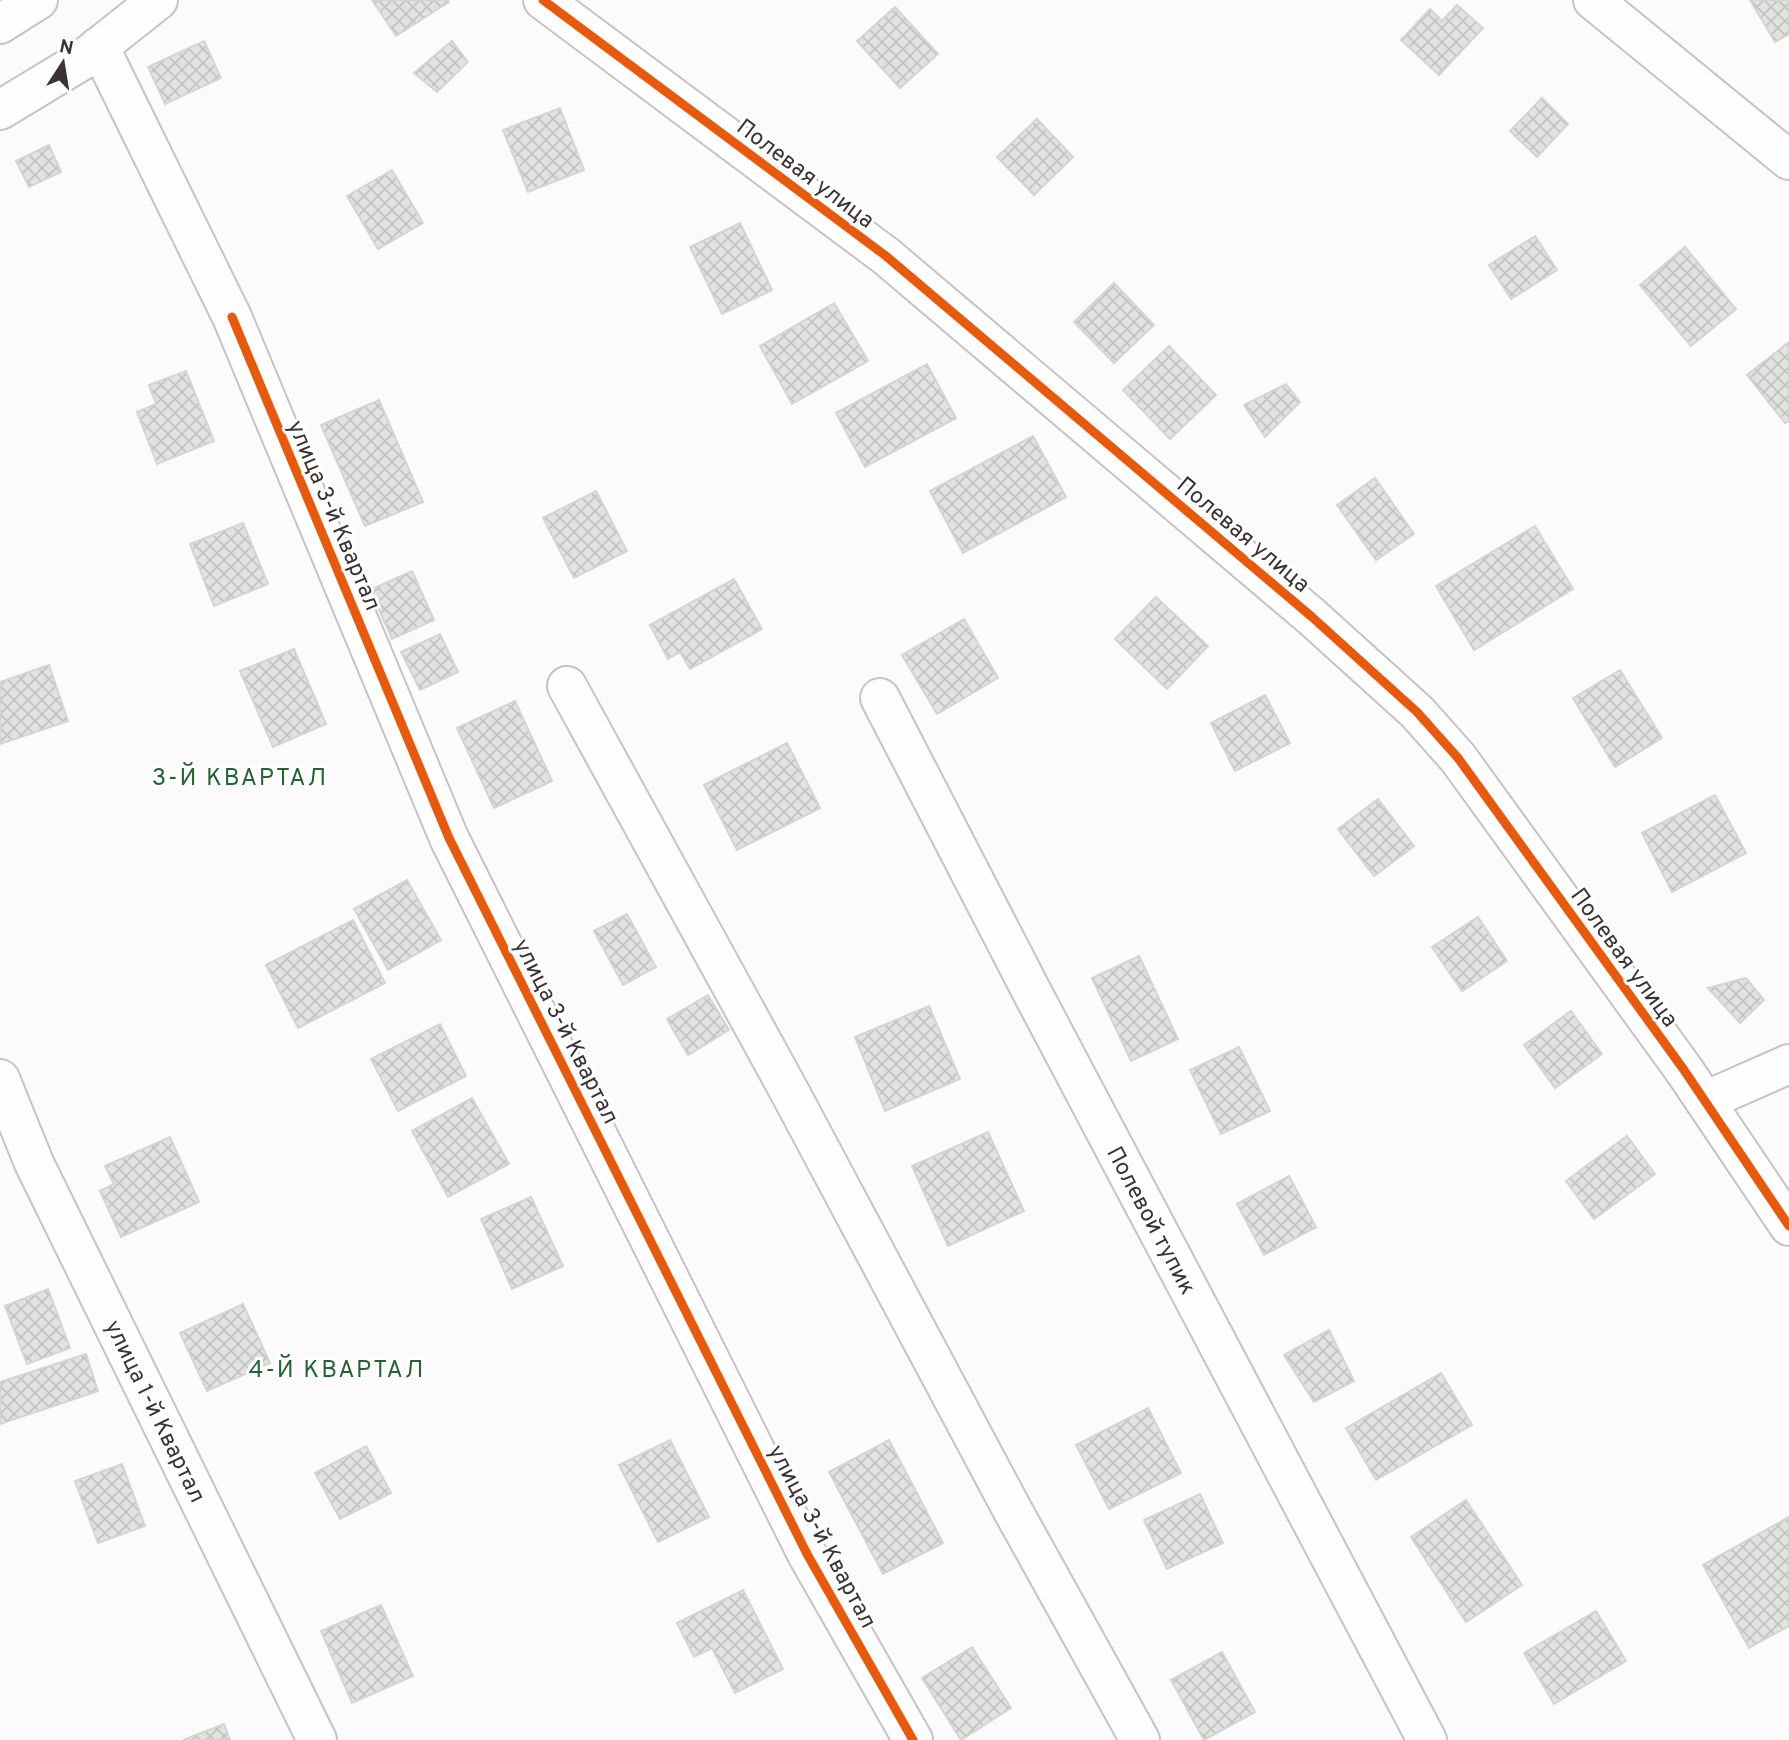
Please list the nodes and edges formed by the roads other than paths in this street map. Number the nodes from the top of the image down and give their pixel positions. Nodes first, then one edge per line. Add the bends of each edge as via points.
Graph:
1 (38, 0) edge
2 (158, 0) edge
3 (543, 0) edge
4 (1593, 0) edge
5 (0, 24) edge
6 (99, 47) junction
7 (0, 110) edge
8 (1789, 160) edge
9 (567, 686) dead end
10 (880, 698) dead end
11 (1789, 1064) edge
12 (0, 1079) edge
13 (1705, 1101) junction
14 (1789, 1226) edge
15 (317, 1740) edge
16 (913, 1740) edge
17 (1140, 1740) edge
18 (1427, 1740) edge

1 - 5 street
2 - 6 street
3 - 13 street, Полевая улица via 886,256 1312,617 1416,712 1458,758
4 - 8 street
6 - 7 street
6 - 16 street, улица 3-й Квартал via 232,317 449,838 807,1554
9 - 17 street
10 - 18 street, Полевой тупик
11 - 13 street
12 - 15 street, улица 1-й Квартал via 34,1163
13 - 14 street, Полевая улица

